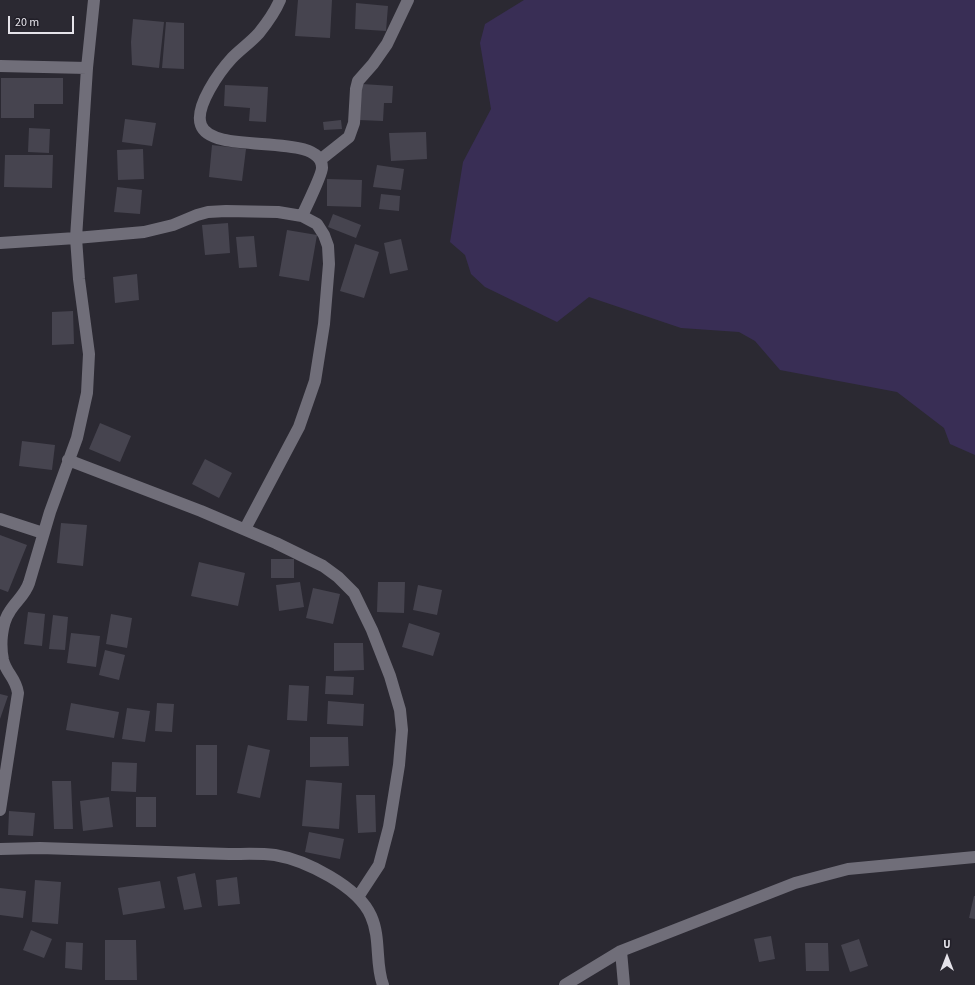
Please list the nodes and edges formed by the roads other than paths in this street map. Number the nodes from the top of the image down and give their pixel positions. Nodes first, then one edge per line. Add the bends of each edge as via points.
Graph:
1 (94, 0) edge
2 (280, 0) edge
3 (408, 0) edge
4 (0, 66) edge
5 (87, 68) junction
6 (320, 160) junction
7 (302, 216) junction
8 (76, 238) junction
9 (0, 243) edge
10 (68, 460) junction
11 (0, 519) edge
12 (245, 529) junction
13 (43, 534) junction
14 (0, 810) edge
15 (0, 849) edge
16 (975, 857) edge
17 (358, 897) junction
18 (621, 951) junction
19 (383, 985) edge
20 (565, 985) edge
21 (624, 985) edge

1 - 5 street
2 - 6 street via 266,24 221,71 202,105 200,124 207,133 220,138 300,148 308,150
3 - 6 street via 387,44 358,81 354,123 349,137
4 - 5 street
5 - 8 street
6 - 7 street via 322,171
7 - 8 street via 262,211 208,212 173,226 144,232
7 - 12 street via 316,224 328,246 326,302 315,382 299,427
8 - 9 street
8 - 10 street via 89,368 82,417
10 - 12 street
10 - 13 street
11 - 13 street
12 - 17 street via 323,566 354,593 372,630 396,693 402,730 389,827 379,865
13 - 14 street via 27,589 9,612 2,633 3,660 18,693
15 - 17 street via 276,855 337,880
16 - 18 street via 848,869 825,874 795,883
17 - 19 street via 371,915
18 - 20 street
18 - 21 street

